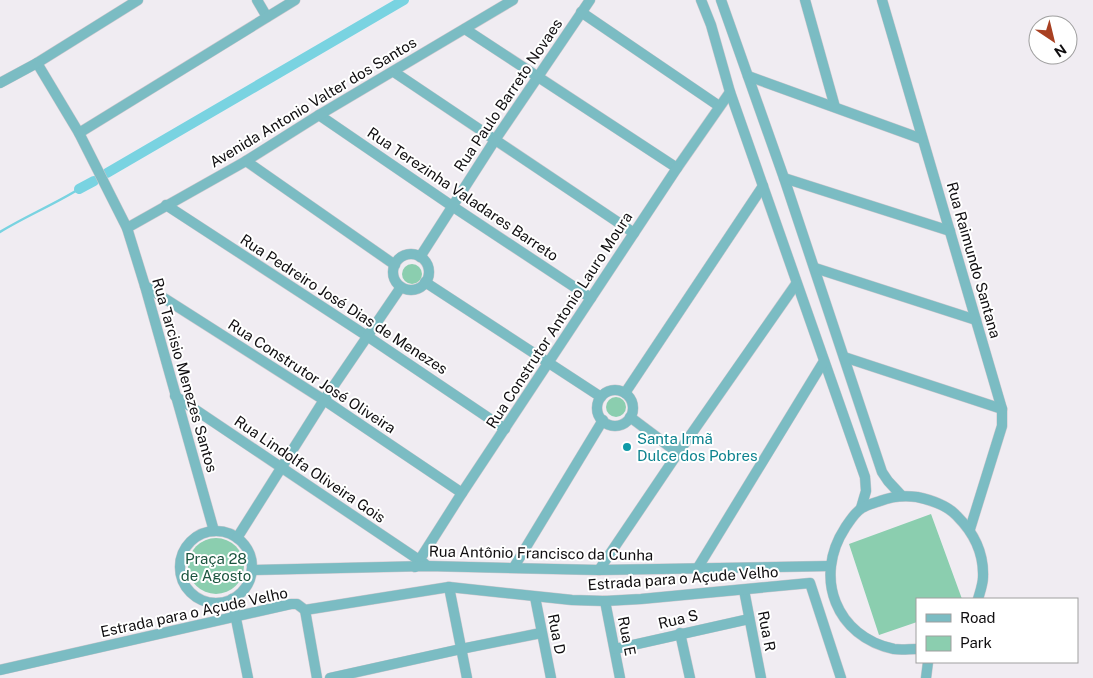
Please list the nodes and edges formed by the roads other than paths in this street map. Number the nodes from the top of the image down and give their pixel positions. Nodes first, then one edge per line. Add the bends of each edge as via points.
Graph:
1 (138, 0) edge
2 (257, 0) edge
3 (295, 0) edge
4 (513, 0) edge
5 (590, 0) edge
6 (701, 0) edge
7 (721, 0) edge
8 (805, 0) edge
9 (882, 0) edge
10 (581, 12) junction
11 (267, 17) junction
12 (465, 29) junction
13 (37, 63) junction
14 (394, 72) junction
15 (538, 76) junction
16 (748, 76) junction
17 (0, 84) edge
18 (730, 92) junction
19 (719, 106) junction
20 (835, 107) junction
21 (319, 115) junction
22 (79, 133) junction
23 (495, 140) junction
24 (922, 140) junction
25 (246, 161) junction
26 (677, 168) junction
27 (784, 178) junction
28 (763, 186) junction
29 (166, 205) junction
30 (452, 206) junction
31 (127, 228) junction
32 (950, 231) junction
33 (634, 233) junction
34 (420, 257) junction
35 (395, 264) junction
36 (814, 268) junction
37 (425, 282) junction
38 (796, 284) junction
39 (145, 286) junction
40 (401, 287) junction
41 (591, 298) junction
42 (976, 320) junction
43 (367, 336) junction
44 (844, 357) junction
45 (824, 361) junction
46 (548, 363) junction
47 (625, 393) junction
48 (175, 396) junction
49 (601, 397) junction
50 (324, 400) junction
51 (1002, 409) junction
52 (630, 417) junction
53 (603, 420) junction
54 (505, 429) junction
55 (678, 453) junction
56 (280, 468) junction
57 (462, 493) junction
58 (901, 495) junction
59 (861, 508) junction
60 (970, 529) junction
61 (214, 531) junction
62 (237, 538) junction
63 (421, 565) junction
64 (830, 566) junction
65 (514, 567) junction
66 (697, 568) junction
67 (252, 570) junction
68 (599, 570) junction
69 (449, 587) junction
70 (744, 590) junction
71 (535, 596) junction
72 (978, 598) edge
73 (232, 599) junction
74 (604, 600) junction
75 (305, 610) junction
76 (236, 615) junction
77 (749, 619) junction
78 (541, 633) junction
79 (680, 634) junction
80 (461, 649) junction
81 (615, 649) junction
82 (916, 649) edge
83 (928, 663) edge
84 (0, 670) edge
85 (248, 678) edge
86 (318, 678) edge
87 (330, 678) edge
88 (467, 678) edge
89 (550, 678) edge
90 (620, 678) edge
91 (690, 678) edge
92 (761, 678) edge
93 (841, 678) edge
94 (926, 678) edge

1 - 13 street
2 - 11 street
3 - 11 street
4 - 12 street, Avenida Antonio Valter dos Santos
5 - 10 street, Rua Paulo Barreto Novaes
6 - 18 street
7 - 16 street
8 - 20 street
9 - 24 street, Rua Raimundo Santana
10 - 15 street, Rua Paulo Barreto Novaes
10 - 19 street
11 - 22 street
12 - 14 street, Avenida Antonio Valter dos Santos
12 - 15 street
13 - 17 street
13 - 22 street, Rua Tarcisio Menezes Santos
14 - 21 street, Avenida Antonio Valter dos Santos
14 - 23 street
15 - 23 street, Rua Paulo Barreto Novaes
15 - 26 street
16 - 20 street
16 - 27 street
18 - 19 street, Rua Construtor Antonio Lauro Moura
18 - 28 street
19 - 26 street, Rua Construtor Antonio Lauro Moura
20 - 24 street
21 - 25 street, Avenida Antonio Valter dos Santos
21 - 30 street, Rua Terezinha Valadares Barreto
22 - 31 street, Rua Tarcisio Menezes Santos
23 - 30 street, Rua Paulo Barreto Novaes
23 - 33 street
24 - 32 street, Rua Raimundo Santana
25 - 29 street, Avenida Antonio Valter dos Santos
25 - 35 street
26 - 33 street, Rua Construtor Antonio Lauro Moura
27 - 32 street
27 - 36 street
28 - 38 street
28 - 47 street
29 - 31 street, Avenida Antonio Valter dos Santos
29 - 43 street, Rua Pedreiro José Dias de Menezes
30 - 34 street, Rua Paulo Barreto Novaes
30 - 41 street, Rua Terezinha Valadares Barreto
31 - 39 street, Rua Tarcisio Menezes Santos
32 - 42 street, Rua Raimundo Santana
33 - 41 street, Rua Construtor Antonio Lauro Moura
34 - 35 street via 401,257
34 - 37 street via 427,266
35 - 40 street via 394,279
36 - 42 street
36 - 44 street
37 - 40 street via 416,289
37 - 46 street
38 - 45 street
38 - 55 street
39 - 48 street, Rua Tarcisio Menezes Santos
39 - 50 street, Rua Construtor José Oliveira
40 - 43 street
41 - 46 street, Rua Construtor Antonio Lauro Moura
42 - 51 street, Rua Raimundo Santana
43 - 50 street
43 - 54 street, Rua Pedreiro José Dias de Menezes
44 - 51 street
44 - 58 street via 882,472
45 - 59 street via 865,477 866,491
45 - 66 street
46 - 49 street
46 - 54 street, Rua Construtor Antonio Lauro Moura
47 - 49 street via 610,391
47 - 52 street via 632,401
48 - 56 street, Rua Lindolfa Oliveira Gois
48 - 61 street, Rua Tarcisio Menezes Santos
49 - 53 street via 597,407
50 - 56 street
50 - 57 street, Rua Construtor José Oliveira
51 - 60 street, Rua Raimundo Santana via 1002,426
52 - 53 street via 617,425
52 - 55 street
53 - 65 street
54 - 57 street, Rua Construtor Antonio Lauro Moura
55 - 68 street
56 - 62 street
56 - 63 street, Rua Lindolfa Oliveira Gois
57 - 63 street, Rua Construtor Antonio Lauro Moura
58 - 59 street
58 - 60 street via 930,500 952,511
59 - 64 street via 836,542
60 - 72 street via 981,552 983,577
61 - 62 street
61 - 73 street via 198,537 185,548 181,576 189,592 198,599 209,603
62 - 67 street via 246,547
63 - 65 street, Rua Antônio Francisco da Cunha
63 - 67 street, Rua Antônio Francisco da Cunha
64 - 66 street, Rua Antônio Francisco da Cunha
64 - 82 street via 836,605 851,626 871,641 895,649
65 - 68 street, Rua Antônio Francisco da Cunha
66 - 68 street, Rua Antônio Francisco da Cunha
67 - 73 street via 246,587
69 - 71 street, Estrada para o Açude Velho
69 - 75 street, Estrada para o Açude Velho
69 - 80 street
70 - 74 street, Estrada para o Açude Velho
70 - 77 street, Rua R
70 - 93 street, Estrada para o Açude Velho via 810,583
71 - 74 street, Estrada para o Açude Velho
71 - 78 street, Rua D
73 - 76 street
74 - 81 street, Rua E
75 - 76 street, Estrada para o Açude Velho via 298,604 291,604
75 - 86 street
76 - 84 street, Estrada para o Açude Velho
76 - 85 street
77 - 79 street, Rua S
77 - 92 street, Rua R
78 - 80 street
78 - 89 street, Rua D
79 - 81 street, Rua S
79 - 91 street
80 - 87 street
80 - 88 street
81 - 90 street, Rua E
83 - 94 street

